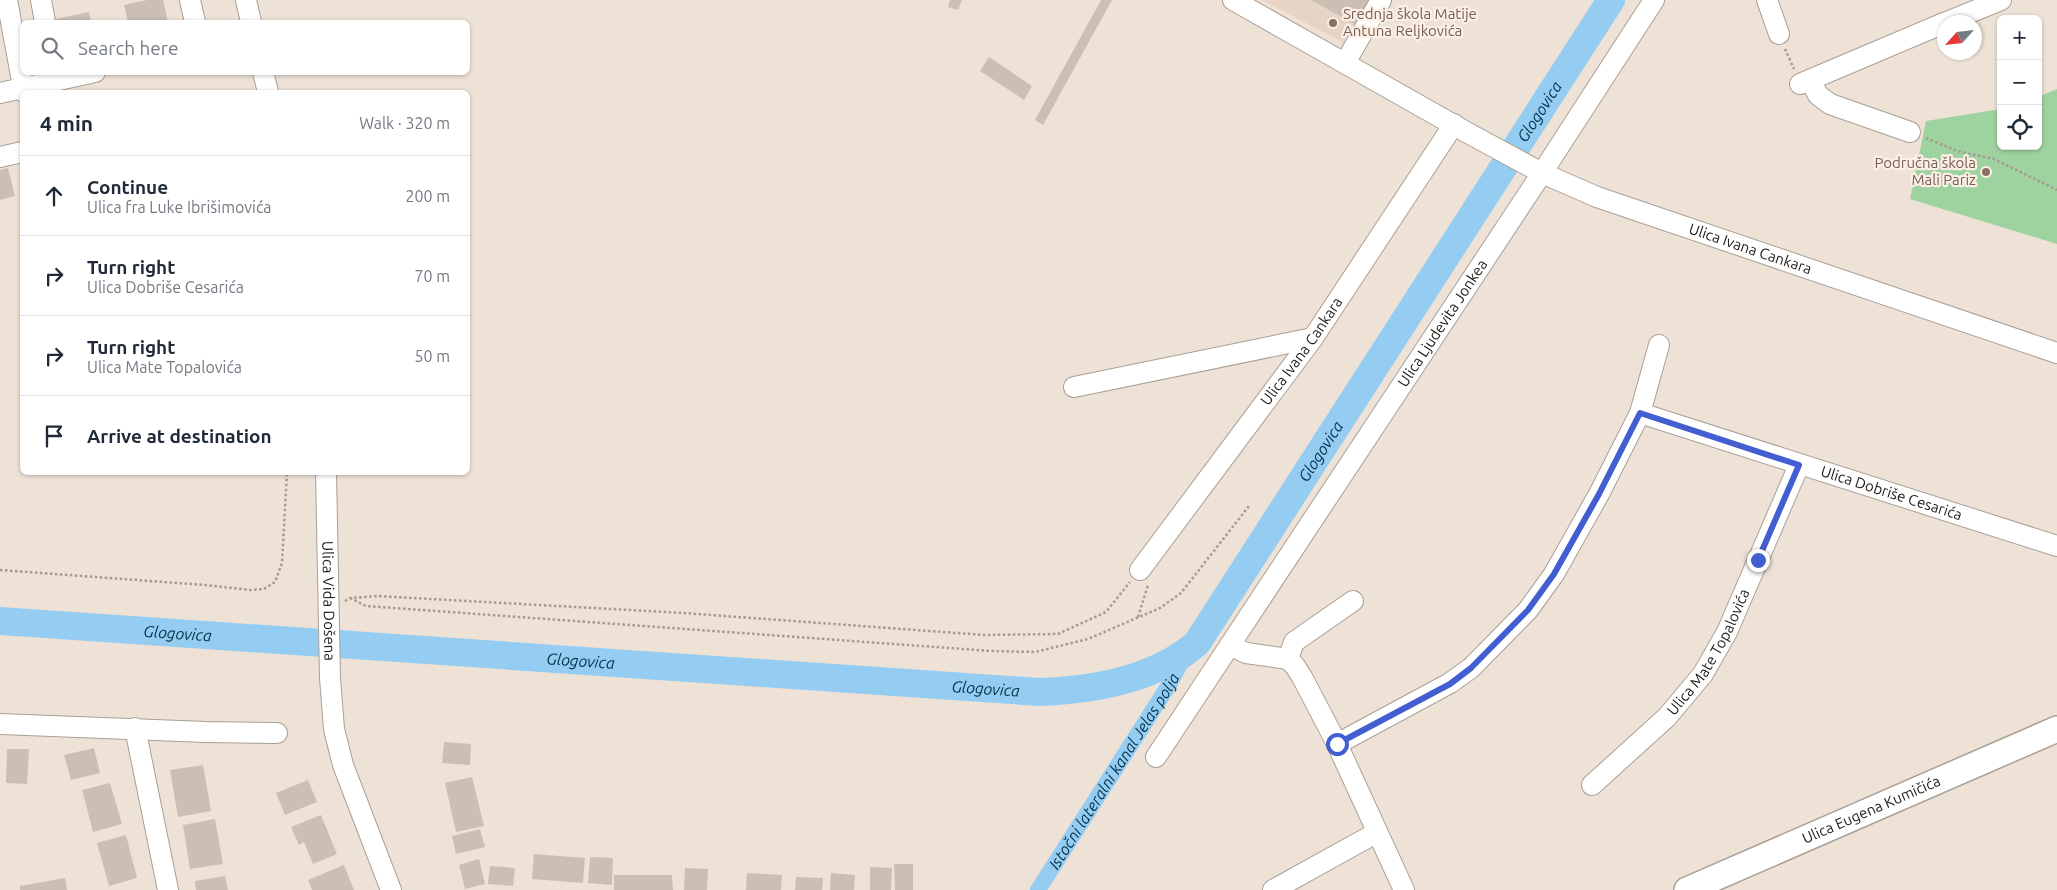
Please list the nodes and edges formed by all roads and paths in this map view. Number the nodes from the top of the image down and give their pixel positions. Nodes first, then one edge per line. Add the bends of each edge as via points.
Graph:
1 (7, 0) edge
2 (41, 0) edge
3 (190, 0) edge
4 (246, 0) edge
5 (1233, 0) edge
6 (1381, 0) edge
7 (1654, 0) edge
8 (1767, 0) edge
9 (2000, 0) edge
10 (1965, 15) edge
11 (45, 20) edge
12 (194, 20) edge
13 (251, 20) edge
14 (1937, 27) edge
15 (1779, 34) joint
16 (19, 43) edge
17 (1345, 63) junction
18 (22, 75) edge
19 (83, 75) edge
20 (264, 75) edge
21 (1805, 82) junction
22 (20, 90) edge
23 (23, 90) edge
24 (268, 90) edge
25 (0, 93) edge
26 (1461, 129) junction
27 (1910, 132) joint
28 (20, 152) edge
29 (0, 157) edge
30 (1537, 170) junction
31 (2057, 190) edge
32 (1314, 338) junction
33 (1659, 345) dead end
34 (2057, 353) edge
35 (1074, 386) dead end
36 (1640, 413) junction
37 (1799, 465) junction
38 (287, 475) edge
39 (326, 475) edge
40 (1249, 506) dead end
41 (2057, 546) edge
42 (0, 570) edge
43 (1140, 570) joint
44 (350, 598) junction
45 (1353, 601) dead end
46 (328, 610) junction
47 (1230, 645) junction
48 (1288, 659) junction
49 (0, 724) edge
50 (135, 728) junction
51 (2057, 729) edge
52 (277, 733) dead end
53 (1337, 744) junction
54 (1156, 757) dead end
55 (1592, 785) dead end
56 (1376, 833) junction
57 (168, 890) edge
58 (391, 890) edge
59 (1273, 890) edge
60 (1404, 890) edge
61 (1687, 890) edge

1 - 16 street
2 - 11 street
3 - 12 street
4 - 13 street
5 - 17 street, Ulica Ivana Cankara
6 - 17 street
7 - 30 street, Ulica Ljudevita Jonkea
8 - 15 street
9 - 10 street
14 - 21 street
15 - 21 path
17 - 26 street, Ulica Ivana Cankara
18 - 23 street
19 - 23 street
20 - 24 street
21 - 27 street via 1830,104
22 - 25 street
26 - 30 street, Ulica Ivana Cankara
26 - 32 street, Ulica Ivana Cankara
27 - 31 path via 1957,151 1994,159
28 - 29 street
30 - 34 street, Ulica Ivana Cankara via 1597,197
30 - 47 street, Ulica Ljudevita Jonkea
32 - 35 street
32 - 43 street, Ulica Ivana Cankara
33 - 36 street
36 - 37 street, Ulica Dobriše Cesarića
36 - 53 street via 1563,558 1528,610 1471,668 1450,684
37 - 41 street, Ulica Dobriše Cesarića
37 - 55 street, Ulica Mate Topalovića via 1727,632 1702,674 1666,717
38 - 42 path via 282,563 275,582 264,589
39 - 46 street, Ulica Vida Došena
40 - 44 path via 1181,593 1160,608 1088,639 1035,652 366,606
43 - 44 path via 1106,612 1058,634 984,635 684,613 377,596
44 - 46 path
45 - 48 street via 1294,642
46 - 58 street, Ulica Vida Došena via 334,729 342,765
47 - 48 street via 1246,653
47 - 54 street, Ulica Ljudevita Jonkea
48 - 53 street via 1296,666
49 - 50 street
50 - 52 street
50 - 57 street
51 - 61 main road, Ulica Eugena Kumičića
53 - 56 street
56 - 59 street
56 - 60 street

